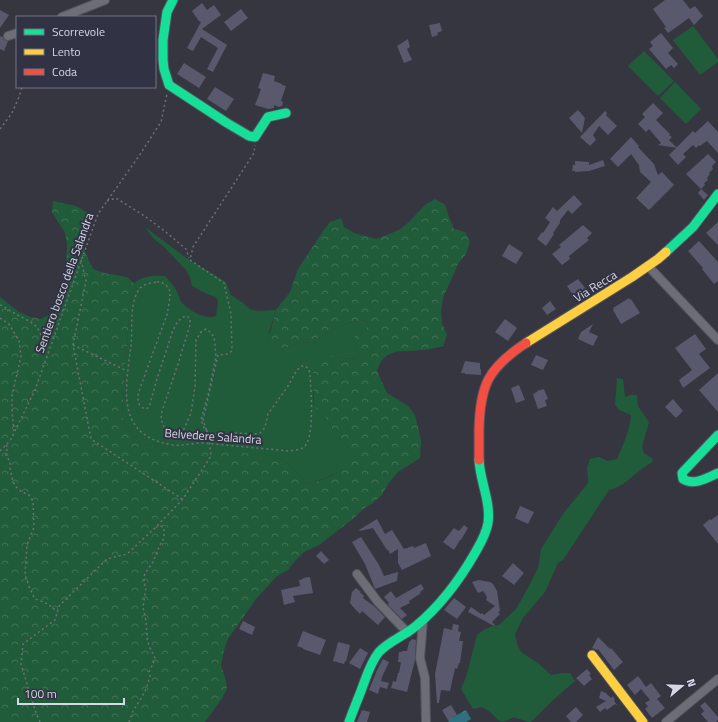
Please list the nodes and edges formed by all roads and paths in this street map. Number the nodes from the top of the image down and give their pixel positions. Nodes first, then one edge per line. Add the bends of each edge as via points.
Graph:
1 (105, 0) edge
2 (172, 0) edge
3 (65, 16) edge
4 (16, 33) edge
5 (8, 36) dead end
6 (169, 85) junction
7 (22, 88) edge
8 (286, 113) dead end
9 (0, 129) edge
10 (255, 137) junction
11 (718, 194) edge
12 (107, 201) junction
13 (81, 260) junction
14 (190, 260) junction
15 (648, 266) junction
16 (0, 305) edge
17 (0, 318) edge
18 (718, 340) edge
19 (52, 341) junction
20 (73, 345) junction
21 (128, 371) junction
22 (14, 432) junction
23 (207, 432) junction
24 (718, 435) edge
25 (210, 443) junction
26 (6, 444) junction
27 (0, 451) edge
28 (718, 473) edge
29 (183, 499) junction
30 (156, 527) junction
31 (357, 574) dead end
32 (57, 612) junction
33 (423, 620) junction
34 (408, 633) junction
35 (592, 655) dead end
36 (718, 679) edge
37 (40, 722) edge
38 (129, 722) edge
39 (349, 722) edge
40 (426, 722) edge
41 (643, 722) edge
42 (666, 722) edge

1 - 3 street
2 - 6 street via 166,15 163,45 166,80
4 - 5 street
6 - 10 street via 227,123
6 - 12 path, Sentiero bosco della Salandra via 161,122
7 - 9 path via 12,113
8 - 10 street via 268,117
10 - 14 path via 254,153 194,247
11 - 15 street, Via Recca via 682,238
12 - 13 path, Sentiero bosco della Salandra via 98,214
12 - 14 path via 116,198 146,218 186,249
13 - 19 path, Sentiero bosco della Salandra
13 - 20 path via 86,281
14 - 23 path via 224,283 231,314 232,351 218,355 204,420
15 - 18 street
15 - 33 street, Via Recca via 514,351 491,373 482,392 479,411 478,460 488,510 487,530 460,578
16 - 19 path via 34,324 41,335
17 - 22 path via 9,324 19,341 21,356 12,396
19 - 22 path, Sentiero bosco della Salandra via 35,390
20 - 21 path
20 - 29 path via 91,439
21 - 23 path, Belvedere Salandra via 134,302 144,285 161,282 170,291 167,315 139,391 138,404 141,408 149,407 173,330 178,321 187,316 190,325 161,419 166,432 171,434 184,429 191,413 195,387 196,340 206,329 214,337 216,345 216,357 201,420
21 - 25 path, Belvedere Salandra via 126,396 129,413 138,430 158,441 173,445
22 - 26 path, Sentiero bosco della Salandra
23 - 25 path
23 - 25 path, Belvedere Salandra via 219,435 262,432 268,414 297,370 302,366 309,369 311,428 304,446 289,451
24 - 28 street via 682,475 688,482
25 - 29 path via 211,456
26 - 27 path, Sentiero bosco della Salandra
26 - 32 path via 13,482 33,501 34,526 27,545 25,575 35,599
29 - 30 path
30 - 32 path via 127,554 107,559 59,606
30 - 38 path via 162,526 164,538 144,576 146,588 143,607 147,638 155,658 146,689
31 - 34 street via 378,602
32 - 37 path via 55,620 23,644 20,664
33 - 34 street, Via Recca
33 - 40 street via 420,658 425,678
34 - 39 street, Via Recca via 380,650
35 - 41 street
36 - 42 street

